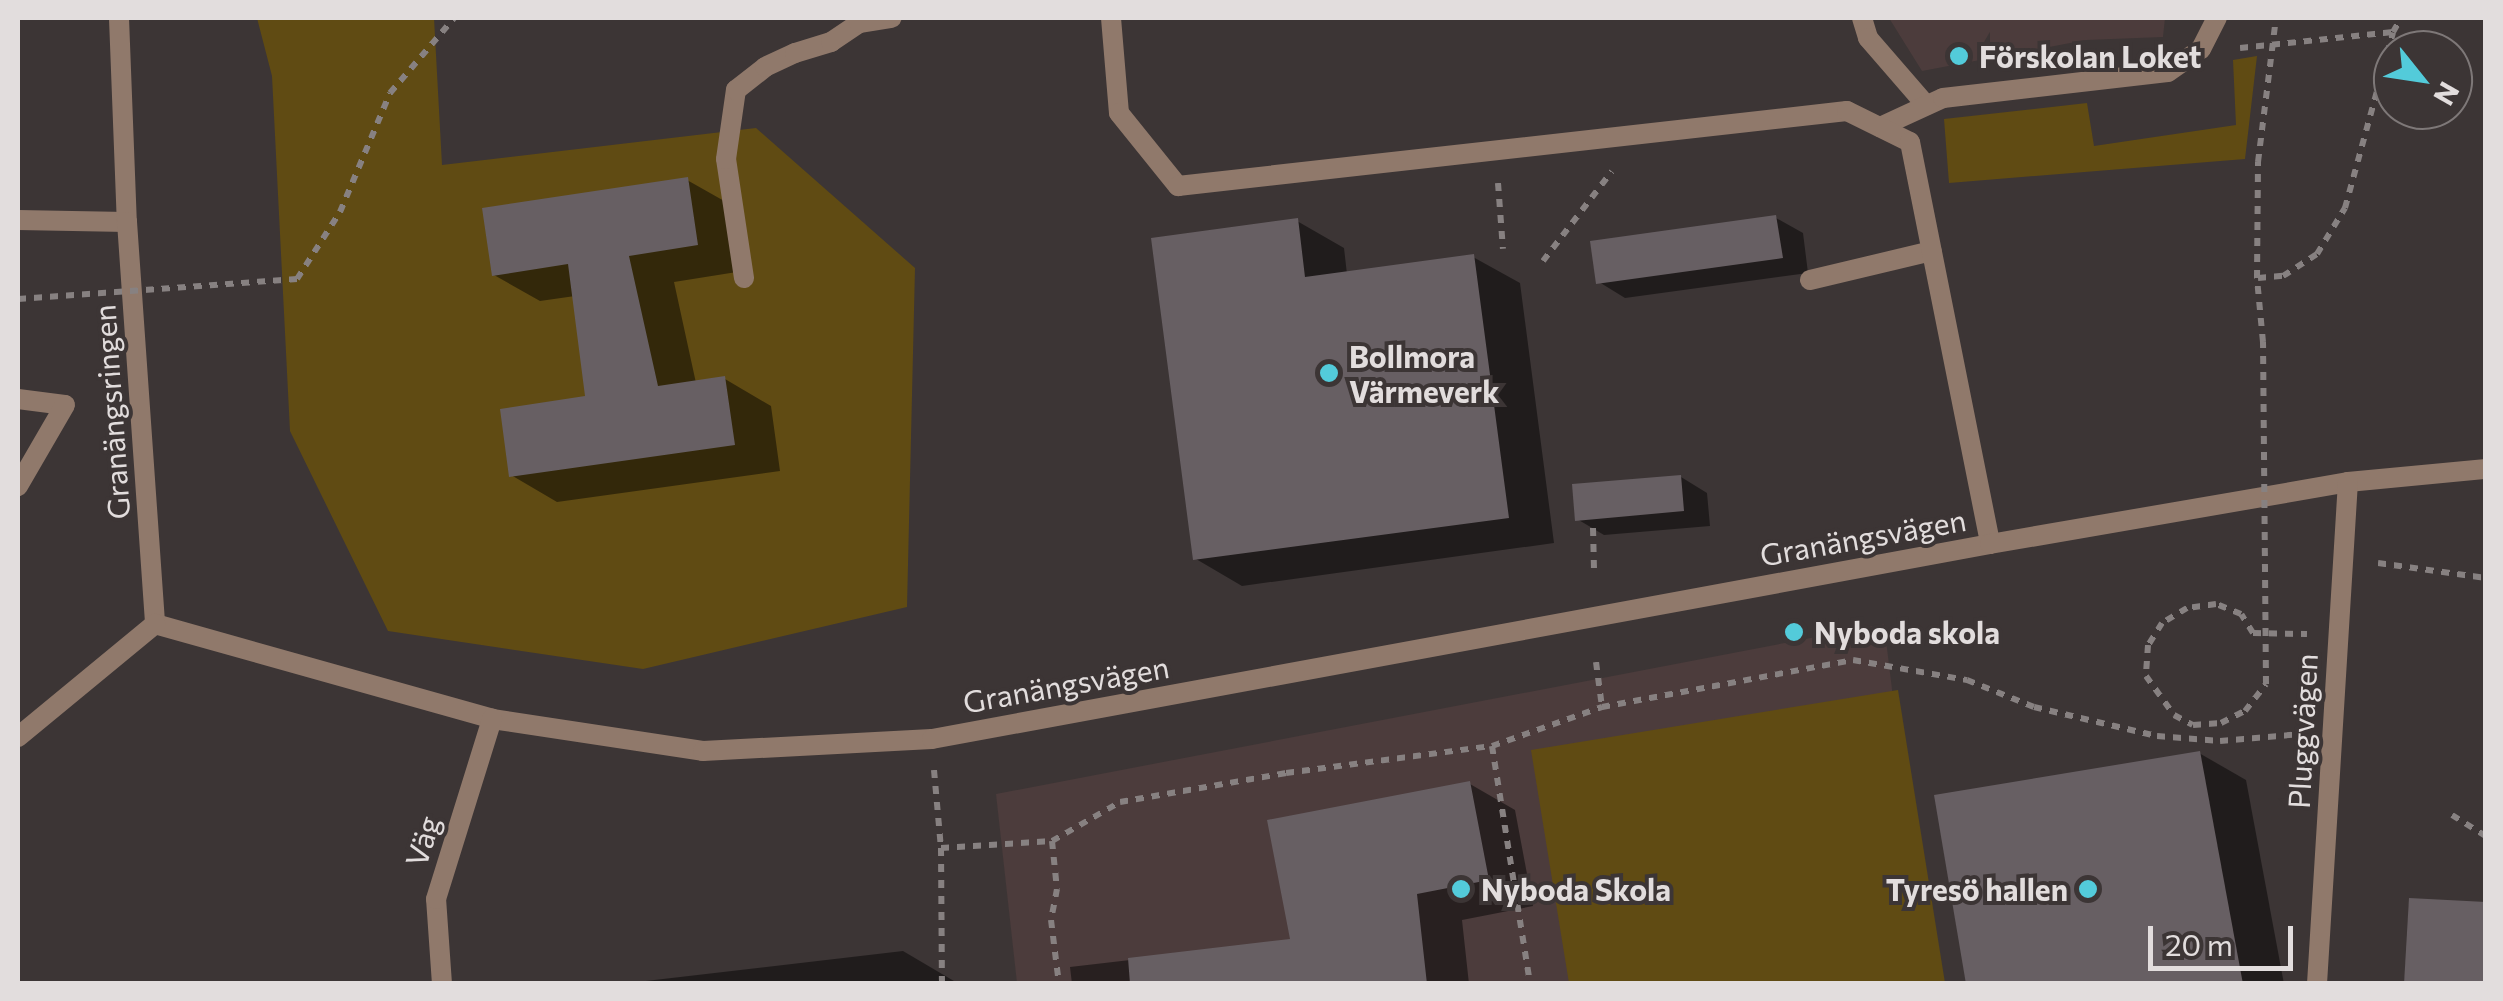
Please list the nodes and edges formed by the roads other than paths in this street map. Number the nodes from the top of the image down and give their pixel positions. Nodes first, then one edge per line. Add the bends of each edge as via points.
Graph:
1 (120, 18) edge
2 (892, 18) edge
3 (1112, 18) edge
4 (1862, 18) edge
5 (2217, 18) edge
6 (1926, 106) junction
7 (1880, 127) junction
8 (18, 220) edge
9 (127, 222) junction
10 (1932, 251) junction
11 (744, 278) dead end
12 (1810, 280) dead end
13 (18, 399) edge
14 (2486, 468) edge
15 (2348, 482) junction
16 (18, 486) edge
17 (1990, 544) junction
18 (155, 624) junction
19 (492, 719) junction
20 (18, 737) edge
21 (442, 984) edge
22 (2317, 984) edge

1 - 9 street, Granängsringen
2 - 11 street via 859,24 795,53 736,90 726,159
3 - 7 street, Granängsvägen via 1119,113 1178,186 1847,111
4 - 6 street via 1868,38
5 - 6 street via 2201,49 2168,72 1943,98
6 - 7 street
7 - 10 street, Granängsvägen via 1910,142
8 - 9 street
9 - 18 street, Granängsringen
10 - 12 street
10 - 17 street, Granängsvägen
13 - 16 street via 65,405
14 - 15 street, Granängsvägen
15 - 17 street, Granängsvägen
15 - 22 street, Pluggvägen
17 - 19 street, Granängsvägen via 932,739 703,751
18 - 19 street, Granängsvägen
18 - 20 street
19 - 21 street, Väg via 436,900

